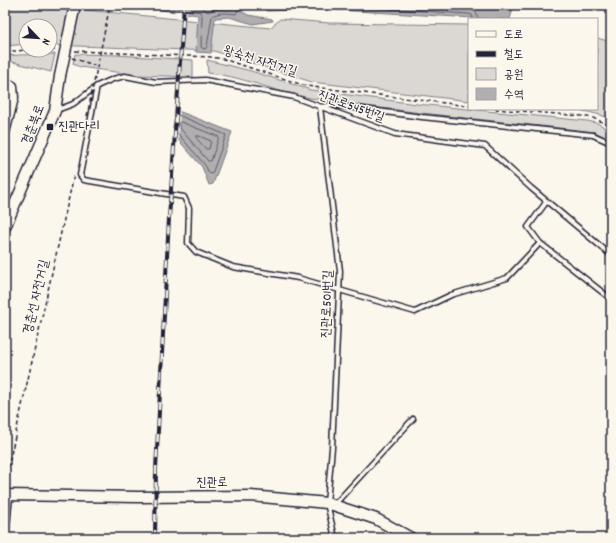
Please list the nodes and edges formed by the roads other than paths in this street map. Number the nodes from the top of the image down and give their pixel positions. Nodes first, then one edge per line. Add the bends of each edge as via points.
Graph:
1 (76, 5) edge
2 (5, 82) edge
3 (97, 86) junction
4 (320, 107) junction
5 (55, 111) junction
6 (5, 133) edge
7 (611, 143) edge
8 (547, 201) junction
9 (5, 227) edge
10 (540, 243) junction
11 (611, 255) edge
12 (340, 290) junction
13 (611, 299) edge
14 (413, 419) dead end
15 (8, 495) edge
16 (330, 504) junction
17 (6, 538) edge
18 (335, 538) edge
19 (411, 538) edge

1 - 5 street, 경춘북로, bridge
2 - 6 street via 14,86 14,98
3 - 4 lane, 진관로545번길 via 125,76 156,82 204,80 294,97
3 - 5 lane, 진관로545번길 via 73,104
3 - 12 lane via 80,175 84,180 184,197 189,208 188,243 196,252 233,267 298,278
4 - 7 lane via 333,105 593,135
4 - 8 lane, 진관로545번길 via 395,134 485,146
4 - 12 lane, 진관로501번길 via 340,271
5 - 9 street, 경춘북로
8 - 10 lane via 528,227
8 - 11 lane, 진관로545번길
10 - 12 lane via 507,278 451,295 415,312
10 - 13 lane
12 - 16 lane, 진관로501번길
14 - 16 lane
15 - 16 street, 진관로 via 251,496
15 - 17 lane
16 - 18 lane, 진관로501번길
16 - 19 street, 진관로 via 376,519

